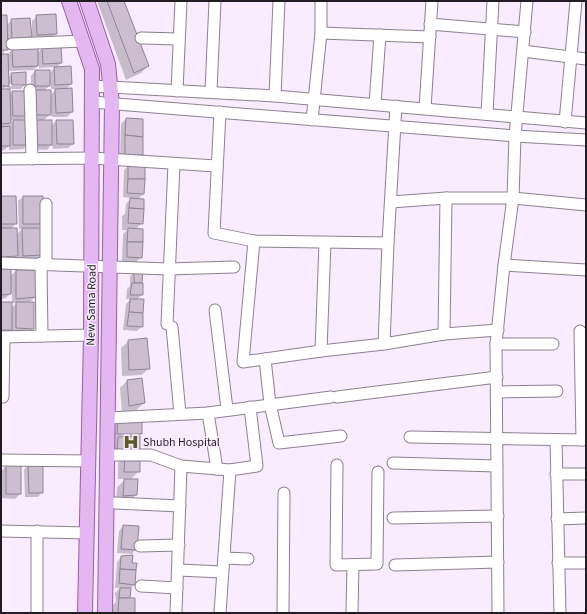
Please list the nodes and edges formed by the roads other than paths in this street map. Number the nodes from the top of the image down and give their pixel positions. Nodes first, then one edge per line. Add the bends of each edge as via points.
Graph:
1 (69, 1) edge
2 (87, 1) edge
3 (181, 1) edge
4 (215, 1) edge
5 (279, 1) edge
6 (321, 1) edge
7 (432, 1) edge
8 (493, 1) edge
9 (527, 1) edge
10 (576, 1) edge
11 (430, 24) junction
12 (492, 30) junction
13 (525, 32) junction
14 (321, 33) junction
15 (380, 35) junction
16 (430, 37) junction
17 (141, 38) dead end
18 (179, 39) junction
19 (83, 41) junction
20 (12, 44) dead end
21 (523, 51) junction
22 (571, 56) junction
23 (586, 59) edge
24 (92, 86) junction
25 (111, 86) junction
26 (30, 90) dead end
27 (177, 91) junction
28 (211, 91) junction
29 (275, 96) junction
30 (313, 99) junction
31 (92, 102) junction
32 (112, 104) junction
33 (375, 104) junction
34 (396, 106) junction
35 (425, 108) junction
36 (220, 112) junction
37 (487, 114) junction
38 (517, 118) junction
39 (312, 120) junction
40 (565, 122) junction
41 (586, 123) edge
42 (394, 126) junction
43 (515, 136) junction
44 (586, 140) edge
45 (92, 158) junction
46 (1, 159) edge
47 (32, 159) junction
48 (112, 160) junction
49 (174, 164) junction
50 (216, 166) junction
51 (446, 198) junction
52 (513, 198) junction
53 (391, 202) junction
54 (46, 204) dead end
55 (586, 205) edge
56 (254, 241) junction
57 (388, 242) junction
58 (325, 243) junction
59 (1, 263) edge
60 (43, 263) junction
61 (504, 265) junction
62 (92, 266) junction
63 (108, 267) junction
64 (234, 267) dead end
65 (168, 269) junction
66 (586, 270) edge
67 (215, 310) dead end
68 (498, 330) junction
69 (580, 331) dead end
70 (444, 334) junction
71 (91, 335) junction
72 (42, 336) junction
73 (2, 337) edge
74 (384, 344) junction
75 (496, 344) junction
76 (553, 344) dead end
77 (321, 351) junction
78 (265, 359) junction
79 (497, 377) junction
80 (557, 391) dead end
81 (497, 392) junction
82 (3, 397) dead end
83 (270, 404) junction
84 (250, 407) junction
85 (227, 409) junction
86 (208, 413) junction
87 (180, 414) junction
88 (108, 418) junction
89 (341, 436) dead end
90 (410, 437) dead end
91 (497, 440) junction
92 (556, 440) junction
93 (584, 440) edge
94 (108, 455) junction
95 (1, 460) edge
96 (89, 461) junction
97 (393, 463) dead end
98 (337, 465) dead end
99 (181, 466) junction
100 (497, 466) junction
101 (217, 469) junction
102 (230, 470) junction
103 (378, 472) dead end
104 (556, 474) junction
105 (586, 474) edge
106 (284, 493) dead end
107 (115, 503) dead end
108 (180, 506) junction
109 (498, 516) junction
110 (393, 518) dead end
111 (586, 518) edge
112 (558, 519) junction
113 (1, 531) edge
114 (37, 531) junction
115 (87, 533) junction
116 (178, 545) junction
117 (140, 546) dead end
118 (224, 558) junction
119 (248, 559) dead end
120 (498, 562) junction
121 (558, 563) junction
122 (586, 563) edge
123 (353, 565) junction
124 (395, 566) dead end
125 (178, 570) junction
126 (222, 572) junction
127 (141, 586) dead end
128 (177, 588) junction
129 (37, 613) edge
130 (85, 613) edge
131 (105, 613) edge
132 (176, 613) edge
133 (220, 613) edge
134 (283, 613) edge
135 (352, 613) edge
136 (498, 613) edge
137 (560, 613) edge

1 - 19 main road, New Sama Road
2 - 25 main road, New Sama Road via 108,64
3 - 18 street
4 - 28 street
5 - 29 street
6 - 14 street
7 - 11 street
8 - 12 street
9 - 13 street
10 - 22 street
11 - 12 street
11 - 16 street
12 - 13 street
12 - 37 street
13 - 21 street
14 - 15 street
14 - 30 street
15 - 16 street
15 - 33 street
16 - 35 street
17 - 18 street
18 - 27 street
19 - 20 street
19 - 24 main road, New Sama Road via 92,69
21 - 22 street
21 - 38 street
22 - 23 street
22 - 40 street
24 - 25 street
24 - 31 main road, New Sama Road
25 - 27 street
25 - 32 main road, New Sama Road
26 - 47 street
27 - 28 street
28 - 29 street
29 - 30 street
30 - 33 street
30 - 39 street
31 - 32 street
31 - 45 main road, New Sama Road
32 - 36 street
32 - 48 main road, New Sama Road
33 - 34 street
34 - 35 street
34 - 42 street
35 - 37 street
36 - 39 street
36 - 50 street
37 - 38 street
38 - 40 street
38 - 43 street
39 - 42 street
40 - 41 street
42 - 43 street
42 - 53 street
43 - 44 street
43 - 52 street
45 - 47 street
45 - 48 street
45 - 62 main road, New Sama Road
46 - 47 street
48 - 49 street
48 - 63 main road, New Sama Road
49 - 50 street
49 - 65 street
50 - 56 street via 214,233
51 - 52 street
51 - 53 street
51 - 70 street
52 - 55 street
52 - 61 street
53 - 57 street
54 - 60 street
56 - 58 street
56 - 78 street via 244,362
57 - 58 street
57 - 74 street
58 - 77 street
59 - 60 street
60 - 62 street
60 - 72 street
61 - 66 street
61 - 68 street
62 - 63 street
62 - 71 main road, New Sama Road
63 - 65 street
63 - 88 main road, New Sama Road
64 - 65 street
65 - 87 street via 170,325
67 - 85 street
68 - 70 street
68 - 75 street
69 - 93 street
70 - 74 street
71 - 72 street
71 - 96 main road, New Sama Road
72 - 73 street
73 - 82 street
74 - 77 street
75 - 76 street
75 - 79 street
77 - 78 street
78 - 83 street
79 - 81 street
79 - 83 street
80 - 81 street
81 - 91 street
83 - 84 street
83 - 89 street via 279,443
84 - 85 street
84 - 102 street via 258,466
85 - 86 street
86 - 87 street
86 - 101 street
87 - 88 street
88 - 94 main road, New Sama Road
90 - 91 street
91 - 92 street
91 - 100 street
92 - 93 street
92 - 104 street
94 - 99 street via 151,455
94 - 131 main road, New Sama Road
95 - 96 street
96 - 115 main road, New Sama Road
97 - 100 street
98 - 123 street via 336,565
99 - 101 street
99 - 108 street
100 - 109 street
101 - 102 street
102 - 118 street
103 - 123 street via 377,564
104 - 105 street
104 - 112 street
106 - 134 street
107 - 108 street
108 - 116 street
109 - 110 street
109 - 120 street
111 - 112 street
112 - 121 street
113 - 114 street
114 - 115 street
114 - 129 street
115 - 130 main road, New Sama Road
116 - 117 street
116 - 125 street
118 - 119 street
118 - 126 street
120 - 124 street
120 - 136 street
121 - 122 street
121 - 137 street
123 - 135 street
125 - 126 street
125 - 128 street
126 - 133 street
127 - 128 street
128 - 132 street

